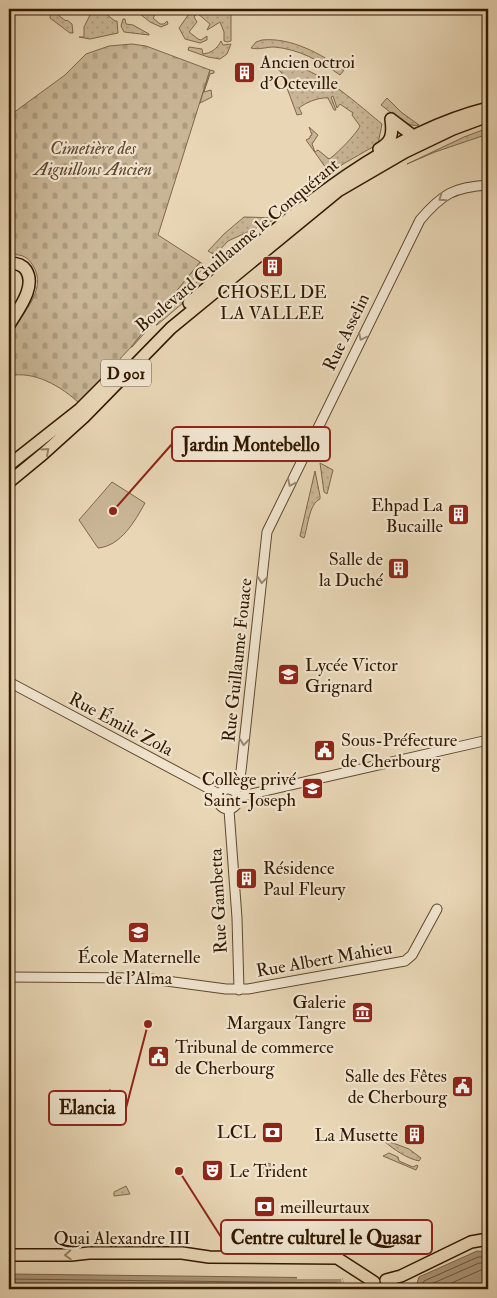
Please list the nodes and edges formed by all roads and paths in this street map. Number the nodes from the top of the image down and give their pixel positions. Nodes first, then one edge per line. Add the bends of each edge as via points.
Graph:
1 (488, 108) edge
2 (488, 116) edge
3 (412, 136) junction
4 (488, 186) edge
5 (332, 193) junction
6 (9, 263) edge
7 (243, 264) junction
8 (9, 325) edge
9 (9, 465) edge
10 (9, 482) edge
11 (267, 532) joint
12 (9, 682) edge
13 (488, 740) edge
14 (219, 794) junction
15 (236, 794) junction
16 (229, 810) junction
17 (436, 909) dead end
18 (9, 977) edge
19 (238, 990) junction
20 (488, 1239) edge
21 (9, 1255) edge
22 (389, 1285) edge
23 (373, 1286) edge

1 - 3 main road
2 - 5 main road, Boulevard Guillaume le Conquérant / D 901 via 413,148
3 - 5 main road via 407,146
3 - 5 main road via 391,119 392,132 388,143 330,184
4 -> 11 street, Rue Asselin via 467,186 444,196 420,220
5 - 7 main road, Boulevard Guillaume le Conquérant / D 901
6 - 8 main road via 23,267 29,281
7 - 9 main road, Boulevard Guillaume le Conquérant / D 901 via 164,324 80,409
10 -> 7 main road, Boulevard Guillaume le Conquérant / D 901 via 86,415 171,328
11 -> 15 street, Rue Guillaume Fouace
12 - 14 street, Rue Émile Zola
13 - 15 street
14 - 15 street via 226,789
14 - 16 street via 220,807
15 - 16 street via 238,804
16 - 19 street, Rue Gambetta via 237,918
17 - 19 street, Rue Albert Mahieu via 409,959 401,963
18 - 19 street, Rue Albert Mahieu via 144,978
20 - 22 main road via 471,1242
23 -> 21 main road, Quai Alexandre III via 337,1258 217,1257 182,1253
22 - 23 main road via 382,1279

